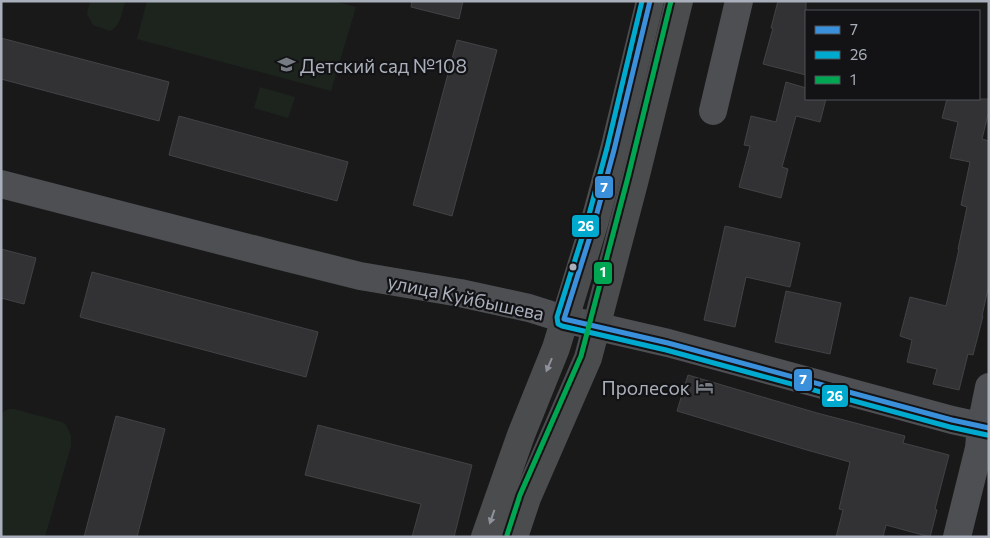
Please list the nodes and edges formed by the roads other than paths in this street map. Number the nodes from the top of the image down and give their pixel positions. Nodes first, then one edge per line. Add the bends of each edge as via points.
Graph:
1 (650, 1) edge
2 (679, 1) edge
3 (739, 1) edge
4 (713, 111) dead end
5 (1, 184) edge
6 (564, 319) junction
7 (596, 327) junction
8 (989, 387) edge
9 (985, 428) edge
10 (485, 537) edge
11 (514, 537) edge
12 (957, 537) edge

1 - 6 main road via 594,224
2 - 7 main road
3 - 4 street
5 - 6 street, улица Куйбышева via 360,276 460,293
6 - 7 street, улица Куйбышева
6 -> 10 main road
7 - 9 street, улица Куйбышева via 668,343
7 - 11 main road via 588,358 527,498
8 - 9 street
9 - 12 street

